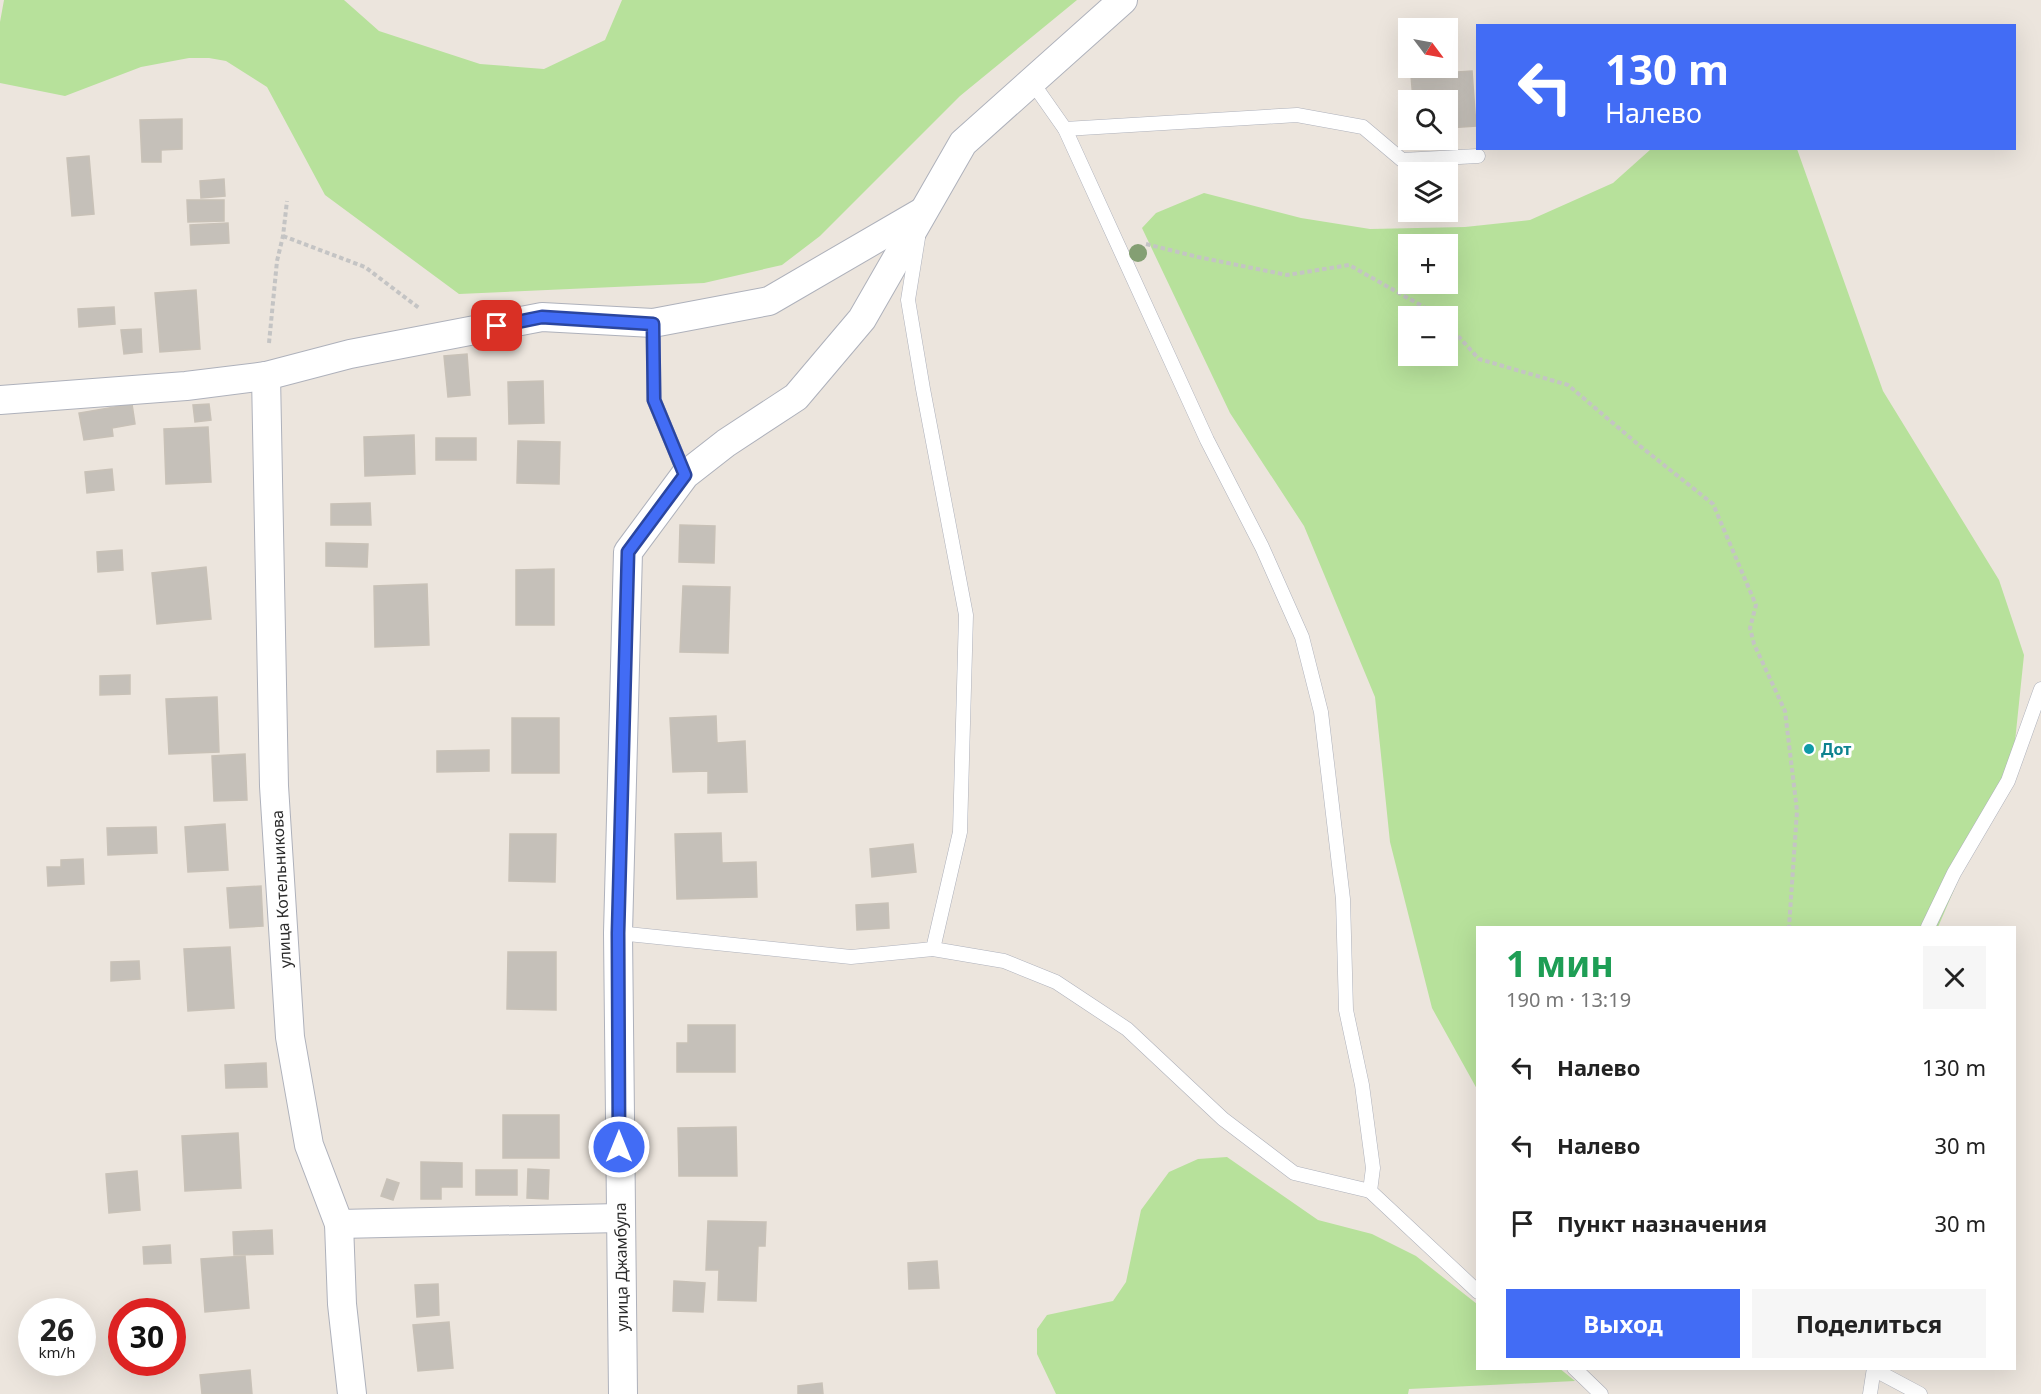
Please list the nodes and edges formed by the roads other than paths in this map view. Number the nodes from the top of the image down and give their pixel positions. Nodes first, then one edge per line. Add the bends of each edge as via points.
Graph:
1 (1123, 0) edge
2 (1032, 82) junction
3 (1065, 129) junction
4 (1478, 156) dead end
5 (922, 212) junction
6 (653, 324) junction
7 (266, 376) junction
8 (0, 400) edge
9 (685, 475) junction
10 (2041, 689) edge
11 (1928, 926) edge
12 (618, 933) junction
13 (933, 949) junction
14 (1370, 1191) junction
15 (620, 1218) junction
16 (339, 1224) junction
17 (1476, 1290) edge
18 (1576, 1370) edge
19 (1874, 1370) edge
20 (1876, 1370) edge
21 (352, 1394) edge
22 (623, 1394) edge
23 (1601, 1394) edge
24 (1869, 1394) edge
25 (1920, 1394) edge

1 - 2 street, улица Джамбула
2 - 3 lane
2 - 5 street, улица Джамбула via 963,143
3 - 4 lane via 1297,115 1363,127 1402,160
3 - 14 lane via 1302,637 1321,712 1343,898 1346,1010 1362,1085 1373,1168
5 - 6 street via 769,301
5 - 9 street, улица Джамбула via 862,319 796,397
5 - 13 lane via 908,300 966,615 960,832
6 - 7 street via 542,317 350,354
6 - 9 lane via 654,400
7 - 8 street
7 - 16 street, улица Котельникова via 274,786 290,1037 309,1145
9 - 12 street, улица Джамбула via 628,552
10 - 11 lane via 2008,781 1954,873
12 - 13 lane via 851,957
12 - 15 street, улица Джамбула
13 - 14 lane via 1004,961 1056,982 1127,1029 1223,1119 1294,1173
14 - 17 lane
15 - 16 street
15 - 22 street, улица Джамбула
16 - 21 street, улица Котельникова via 342,1304
18 - 23 lane
19 - 24 lane
20 - 25 lane

